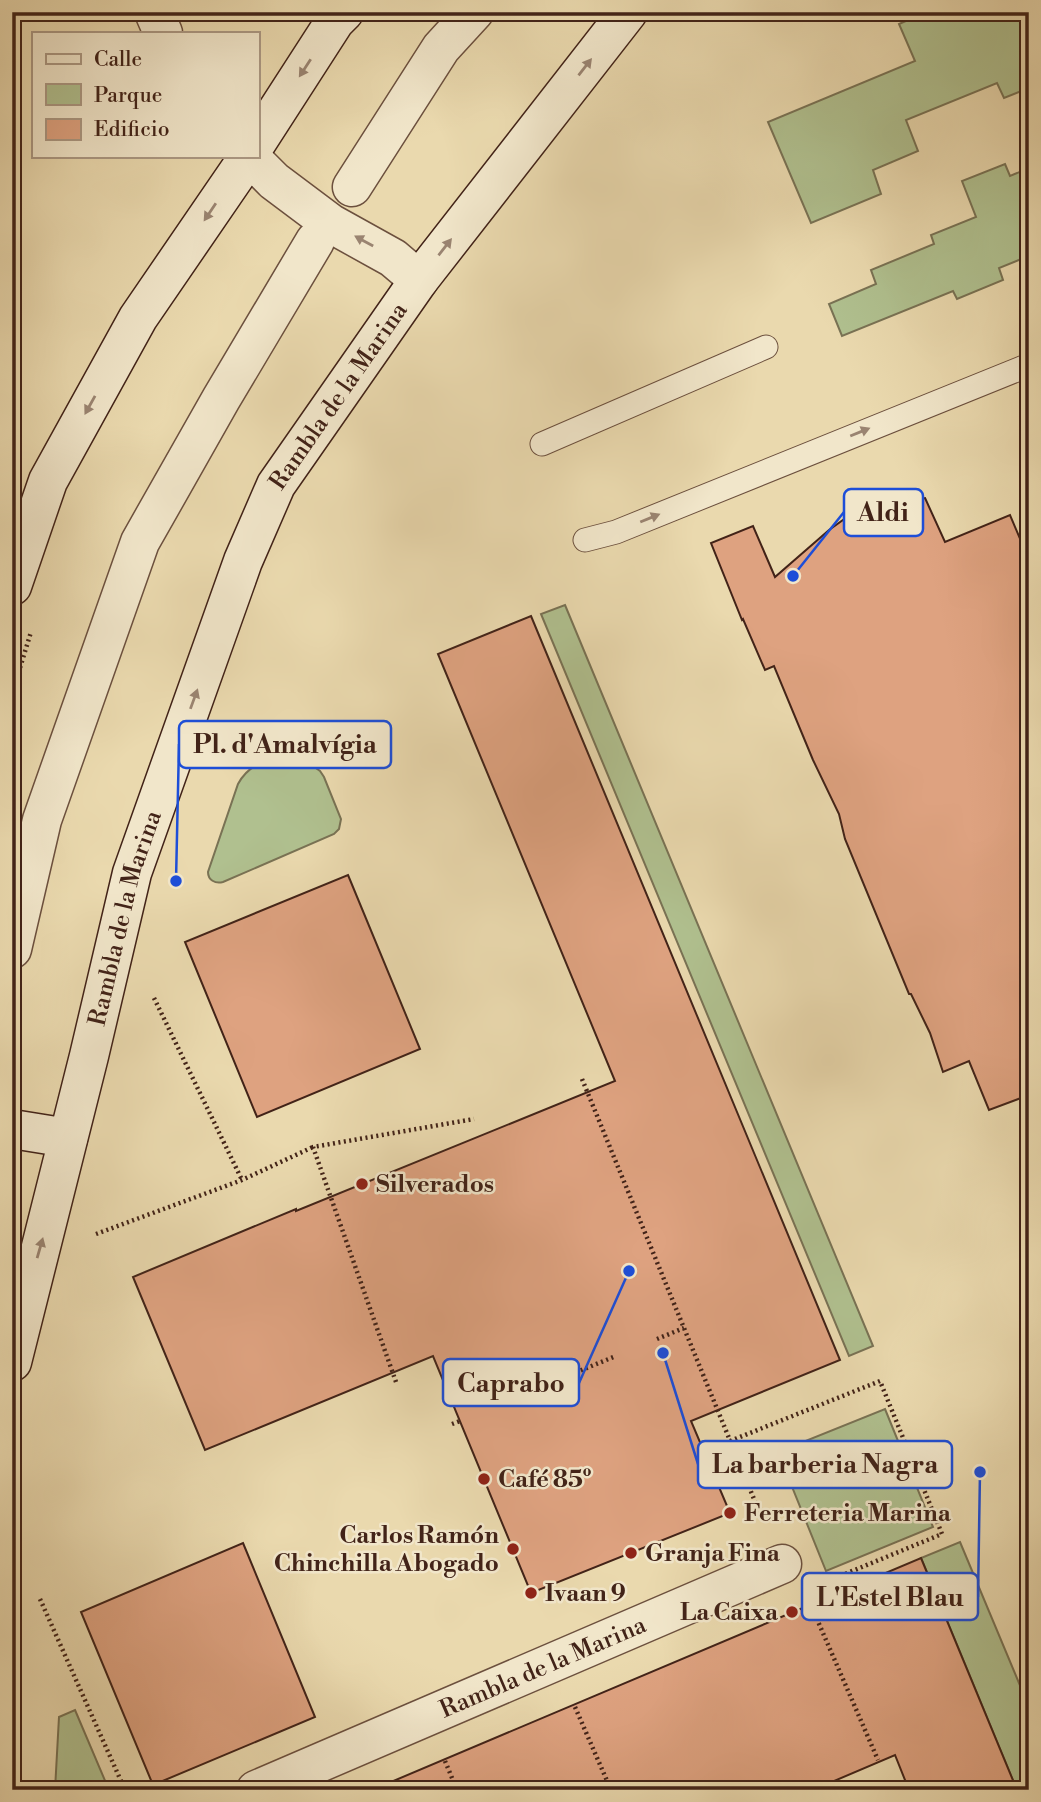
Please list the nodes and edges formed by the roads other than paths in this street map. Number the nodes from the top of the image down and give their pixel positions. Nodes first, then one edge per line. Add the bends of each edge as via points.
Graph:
1 (154, 12) edge
2 (344, 12) edge
3 (474, 12) edge
4 (628, 12) edge
5 (163, 32) edge
6 (259, 139) edge
7 (248, 158) edge
8 (251, 158) edge
9 (352, 187) dead end
10 (315, 241) dead end
11 (419, 280) junction
12 (766, 346) dead end
13 (1029, 365) edge
14 (542, 444) dead end
15 (585, 540) dead end
16 (12, 586) edge
17 (12, 949) edge
18 (12, 1129) edge
19 (68, 1138) junction
20 (12, 1362) edge
21 (793, 1577) road end
22 (256, 1790) edge

1 - 5 street
2 -> 6 street
3 - 9 street via 441,48
11 -> 4 street, Rambla de la Marina
7 -> 16 street, Rambla de la Marina via 115,358 48,481
11 -> 8 street, Rambla de la Marina via 393,258 330,223
10 - 17 street via 140,542 42,820
19 -> 11 street, Rambla de la Marina via 132,873 243,561 276,485
12 - 14 lane
15 -> 13 lane via 616,532
18 - 19 street
20 -> 19 street, Rambla de la Marina
21 - 22 street, Rambla de la Marina via 555,1661

